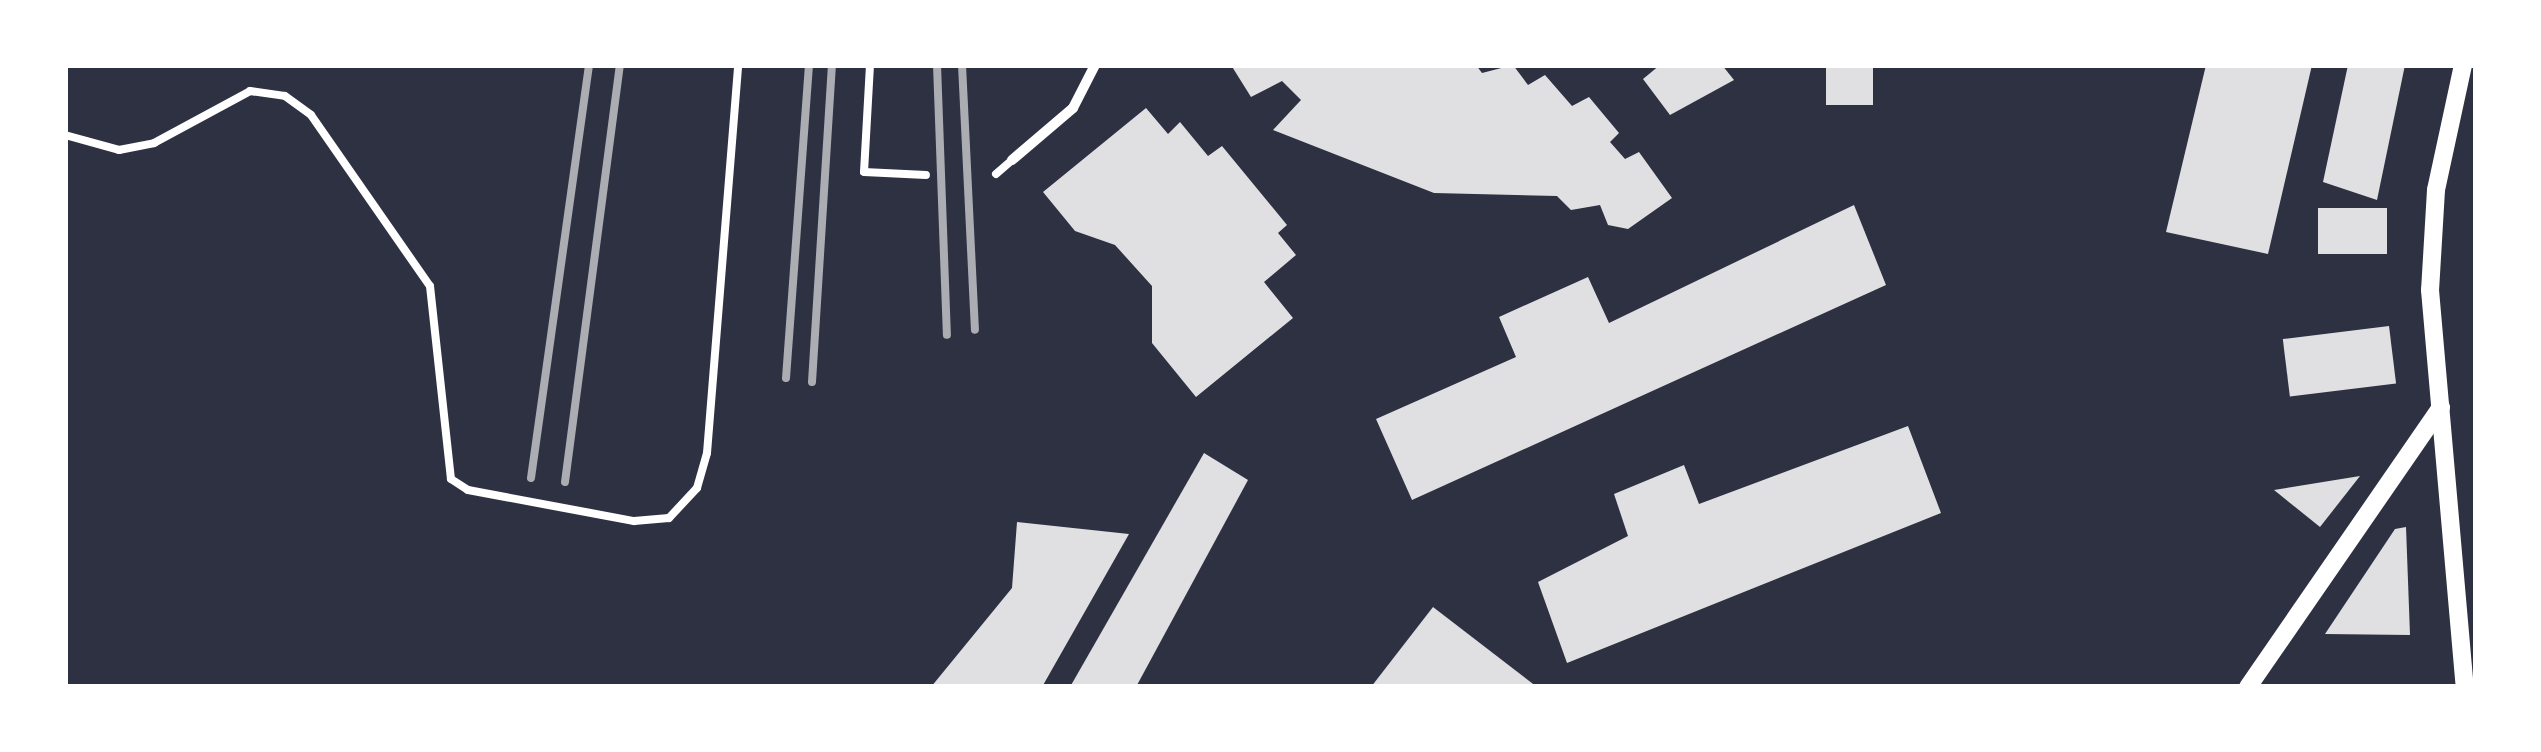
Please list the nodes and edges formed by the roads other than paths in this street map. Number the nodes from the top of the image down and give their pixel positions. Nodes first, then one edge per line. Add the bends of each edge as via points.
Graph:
1 (738, 65) edge
2 (870, 65) edge
3 (1095, 65) edge
4 (2462, 65) edge
5 (65, 135) edge
6 (1012, 160) joint
7 (926, 174) dead end
8 (996, 174) dead end
9 (2441, 407) junction
10 (2248, 687) edge
11 (2464, 687) edge

1 - 5 lane via 707,453 698,488 670,518 616,518 468,490 451,479 430,286 311,115 285,96 250,91 154,144 120,150
2 - 7 lane via 864,172
3 - 6 street via 1073,108
4 - 9 street via 2436,190 2430,290
6 - 8 lane
9 - 10 street
9 - 11 street

